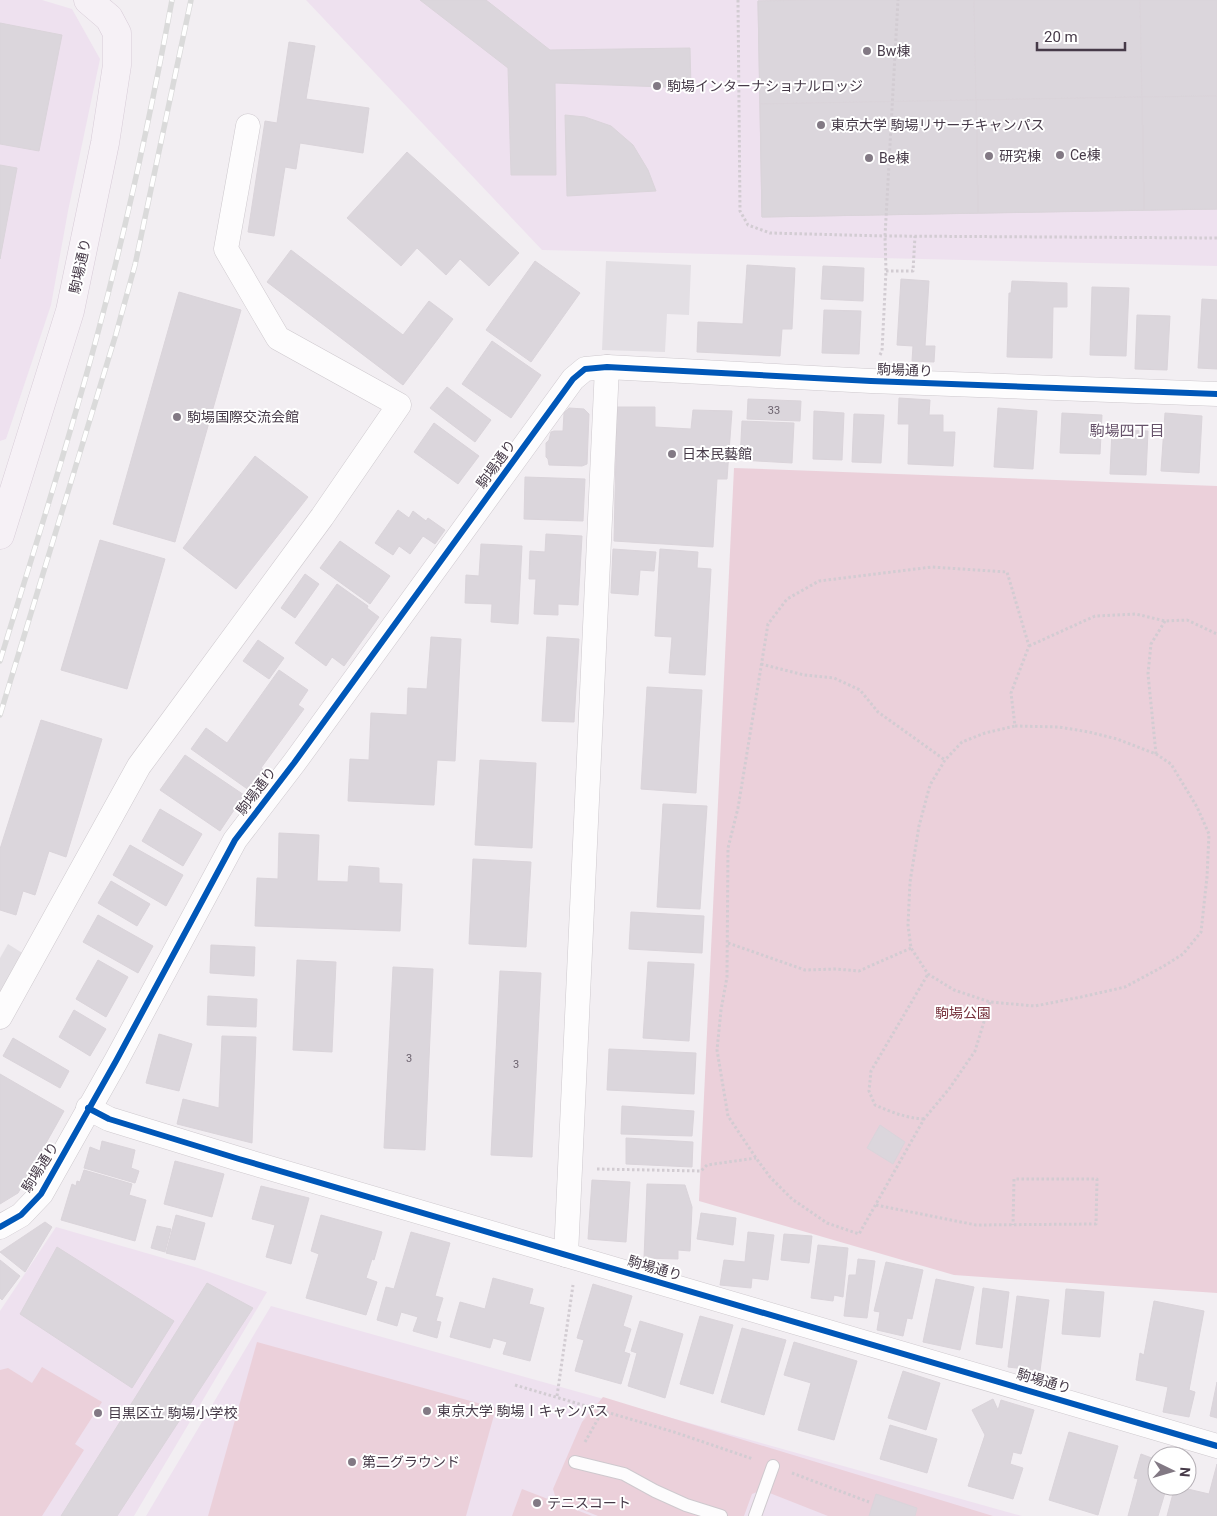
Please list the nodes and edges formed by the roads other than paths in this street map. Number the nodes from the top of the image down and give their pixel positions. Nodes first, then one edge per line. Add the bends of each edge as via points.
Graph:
1 (88, 0) edge
2 (248, 126) dead end
3 (607, 367) junction
4 (1217, 394) edge
5 (0, 535) edge
6 (0, 1017) edge
7 (88, 1108) junction
8 (0, 1227) edge
9 (566, 1255) junction
10 (1217, 1446) edge
11 (575, 1462) road end
12 (773, 1466) road end
13 (721, 1516) edge
14 (755, 1516) edge

1 - 5 street, 駒場通り via 109,18 117,33 117,65 105,143 70,311
2 - 6 street via 226,249 278,338 399,405 322,518 139,766
3 - 4 street, 駒場通り
3 - 7 street, 駒場通り via 585,369 573,380 235,840
3 - 9 street
7 - 8 street, 駒場通り via 41,1194 21,1215
7 - 9 street, 駒場通り via 109,1119
9 - 10 street, 駒場通り
11 - 13 lane via 624,1474 686,1505
12 - 14 lane

